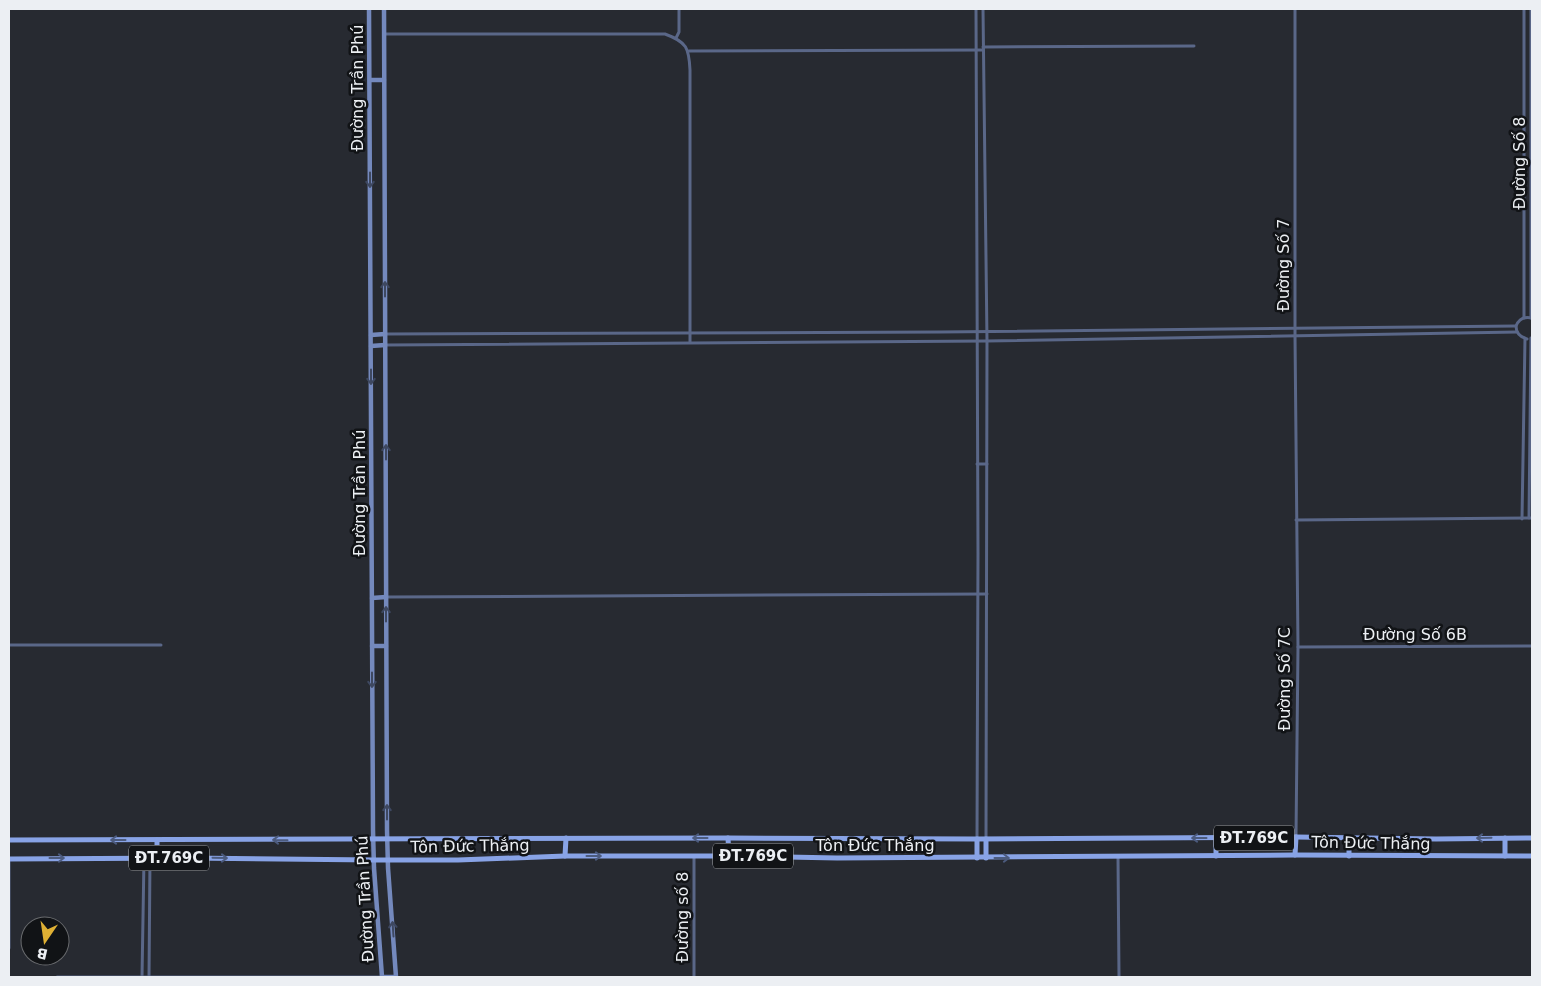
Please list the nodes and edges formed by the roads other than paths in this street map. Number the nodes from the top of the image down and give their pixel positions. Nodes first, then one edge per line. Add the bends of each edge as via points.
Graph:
1 (369, 9) edge
2 (384, 9) edge
3 (679, 9) edge
4 (976, 9) edge
5 (983, 9) edge
6 (1296, 9) edge
7 (1524, 9) edge
8 (1530, 9) edge
9 (384, 34) junction
10 (676, 38) junction
11 (1194, 46) dead end
12 (983, 49) junction
13 (977, 50) junction
14 (689, 51) junction
15 (370, 80) junction
16 (384, 80) junction
17 (1524, 149) junction
18 (1532, 149) edge
19 (1524, 318) junction
20 (1531, 318) edge
21 (1516, 326) junction
22 (1295, 329) junction
23 (830, 332) junction
24 (977, 332) junction
25 (987, 332) junction
26 (1517, 332) junction
27 (690, 333) junction
28 (385, 334) junction
29 (371, 335) junction
30 (1295, 336) junction
31 (1526, 338) junction
32 (1531, 338) edge
33 (830, 341) junction
34 (977, 341) junction
35 (987, 341) junction
36 (690, 342) junction
37 (385, 345) junction
38 (371, 346) junction
39 (977, 464) junction
40 (987, 464) junction
41 (1531, 518) edge
42 (1522, 519) junction
43 (1296, 520) junction
44 (978, 594) junction
45 (987, 594) junction
46 (386, 597) junction
47 (372, 598) junction
48 (9, 645) edge
49 (161, 645) dead end
50 (372, 646) junction
51 (386, 646) junction
52 (1532, 646) edge
53 (1298, 647) junction
54 (977, 704) junction
55 (986, 705) junction
56 (1296, 837) junction
57 (566, 838) junction
58 (728, 838) junction
59 (1216, 838) junction
60 (1349, 838) junction
61 (1505, 838) junction
62 (1532, 838) edge
63 (373, 839) junction
64 (388, 839) junction
65 (977, 839) junction
66 (986, 839) junction
67 (9, 840) edge
68 (157, 840) junction
69 (1295, 855) junction
70 (565, 856) junction
71 (694, 856) junction
72 (729, 856) junction
73 (1216, 856) junction
74 (1349, 856) junction
75 (1505, 856) junction
76 (1532, 856) edge
77 (1118, 857) junction
78 (147, 858) junction
79 (157, 858) junction
80 (976, 858) junction
81 (986, 858) junction
82 (9, 859) edge
83 (374, 860) junction
84 (388, 860) junction
85 (9, 948) edge
86 (57, 977) edge
87 (142, 977) edge
88 (149, 977) edge
89 (382, 977) edge
90 (396, 977) edge
91 (694, 977) edge
92 (1119, 977) edge

1 - 15 main road, Đường Trần Phú
2 - 9 main road, Đường Trần Phú
3 - 10 street
4 - 13 street
5 - 12 street
6 - 22 street, Đường Số 7
7 - 17 street, Đường Số 8
8 - 18 street, Đường Số 8
9 - 10 street via 665,34
9 - 16 main road, Đường Trần Phú
10 - 14 street
11 - 12 street
12 - 13 street
12 - 25 street
13 - 14 street
13 - 24 street
14 - 27 street
15 - 16 main road
15 -> 29 main road, Đường Trần Phú
28 -> 16 main road, Đường Trần Phú
17 - 18 street
17 - 19 street, Đường Số 8
18 - 20 street, Đường Số 8
19 - 20 street
19 - 21 street
21 - 22 street
21 - 26 street
22 - 25 street
22 - 30 street, Đường Số 7
23 - 24 street
23 - 27 street
23 - 33 street
24 - 25 street
24 - 34 street
25 - 35 street
26 - 30 street
26 - 31 street
27 - 28 street
27 - 36 street
28 - 29 main road
28 - 37 main road, Đường Trần Phú
29 - 38 main road, Đường Trần Phú
30 - 35 street
30 - 43 street, Đường Số 7
31 - 32 street
31 - 42 street
32 - 41 street
33 - 34 street
33 - 36 street
34 - 35 street
34 - 39 street
35 - 40 street
36 - 37 street
37 - 38 main road
46 -> 37 main road, Đường Trần Phú
38 -> 47 main road, Đường Trần Phú
39 - 40 street
39 - 44 street
40 - 45 street
41 - 42 street
42 - 43 street
43 - 53 street, Đường Số 7C
44 - 45 street
44 - 46 street
44 - 54 street
45 - 55 street
46 - 47 main road
51 -> 46 main road, Đường Trần Phú
47 - 50 main road, Đường Trần Phú
48 - 49 street
50 - 51 main road
50 -> 63 main road, Đường Trần Phú
64 -> 51 main road, Đường Trần Phú
52 - 53 street, Đường Số 6B
53 - 56 street, Đường Số 7C
54 - 55 street
54 - 65 street
55 - 66 street
56 - 59 main road, Tôn Đức Thắng / ĐT.769C
56 - 60 main road, Tôn Đức Thắng / ĐT.769C
56 - 69 main road
58 -> 57 main road, Tôn Đức Thắng / ĐT.769C
57 - 64 main road, Tôn Đức Thắng / ĐT.769C
57 - 70 main road
58 - 65 main road, Tôn Đức Thắng / ĐT.769C
58 - 72 main road
59 -> 66 main road, Tôn Đức Thắng / ĐT.769C
59 - 73 main road
61 -> 60 main road, Tôn Đức Thắng / ĐT.769C
60 - 74 main road
61 - 62 main road, Tôn Đức Thắng / ĐT.769C
61 - 75 main road
63 - 64 main road, Tôn Đức Thắng / ĐT.769C
63 -> 68 main road, Tôn Đức Thắng / ĐT.769C
63 - 83 main road, Đường Trần Phú
64 - 84 main road, Đường Trần Phú
65 - 66 main road, Tôn Đức Thắng / ĐT.769C
65 - 80 main road
66 - 81 main road
68 -> 67 main road, Tôn Đức Thắng / ĐT.769C
68 - 79 main road
69 - 73 main road, Tôn Đức Thắng / ĐT.769C
69 - 74 main road, Tôn Đức Thắng / ĐT.769C
70 -> 71 main road, Tôn Đức Thắng / ĐT.769C
70 - 84 main road, Tôn Đức Thắng / ĐT.769C
71 - 72 main road, Tôn Đức Thắng / ĐT.769C
71 - 91 street, Đường số 8
72 - 80 main road, Tôn Đức Thắng / ĐT.769C
73 - 77 main road, Tôn Đức Thắng / ĐT.769C
74 - 75 main road, Tôn Đức Thắng / ĐT.769C
75 - 76 main road, Tôn Đức Thắng / ĐT.769C
81 -> 77 main road, Tôn Đức Thắng / ĐT.769C
77 - 92 street
78 - 79 main road, Tôn Đức Thắng / ĐT.769C
82 -> 78 main road, Tôn Đức Thắng / ĐT.769C
78 - 87 street
78 - 88 street
79 -> 83 main road, Tôn Đức Thắng / ĐT.769C
80 - 81 main road, Tôn Đức Thắng / ĐT.769C
82 - 85 street
83 - 84 main road, Tôn Đức Thắng / ĐT.769C
83 - 89 main road, Đường Trần Phú
90 -> 84 main road, Đường Trần Phú
86 - 87 street
87 - 88 street
88 - 89 street
89 - 90 main road

